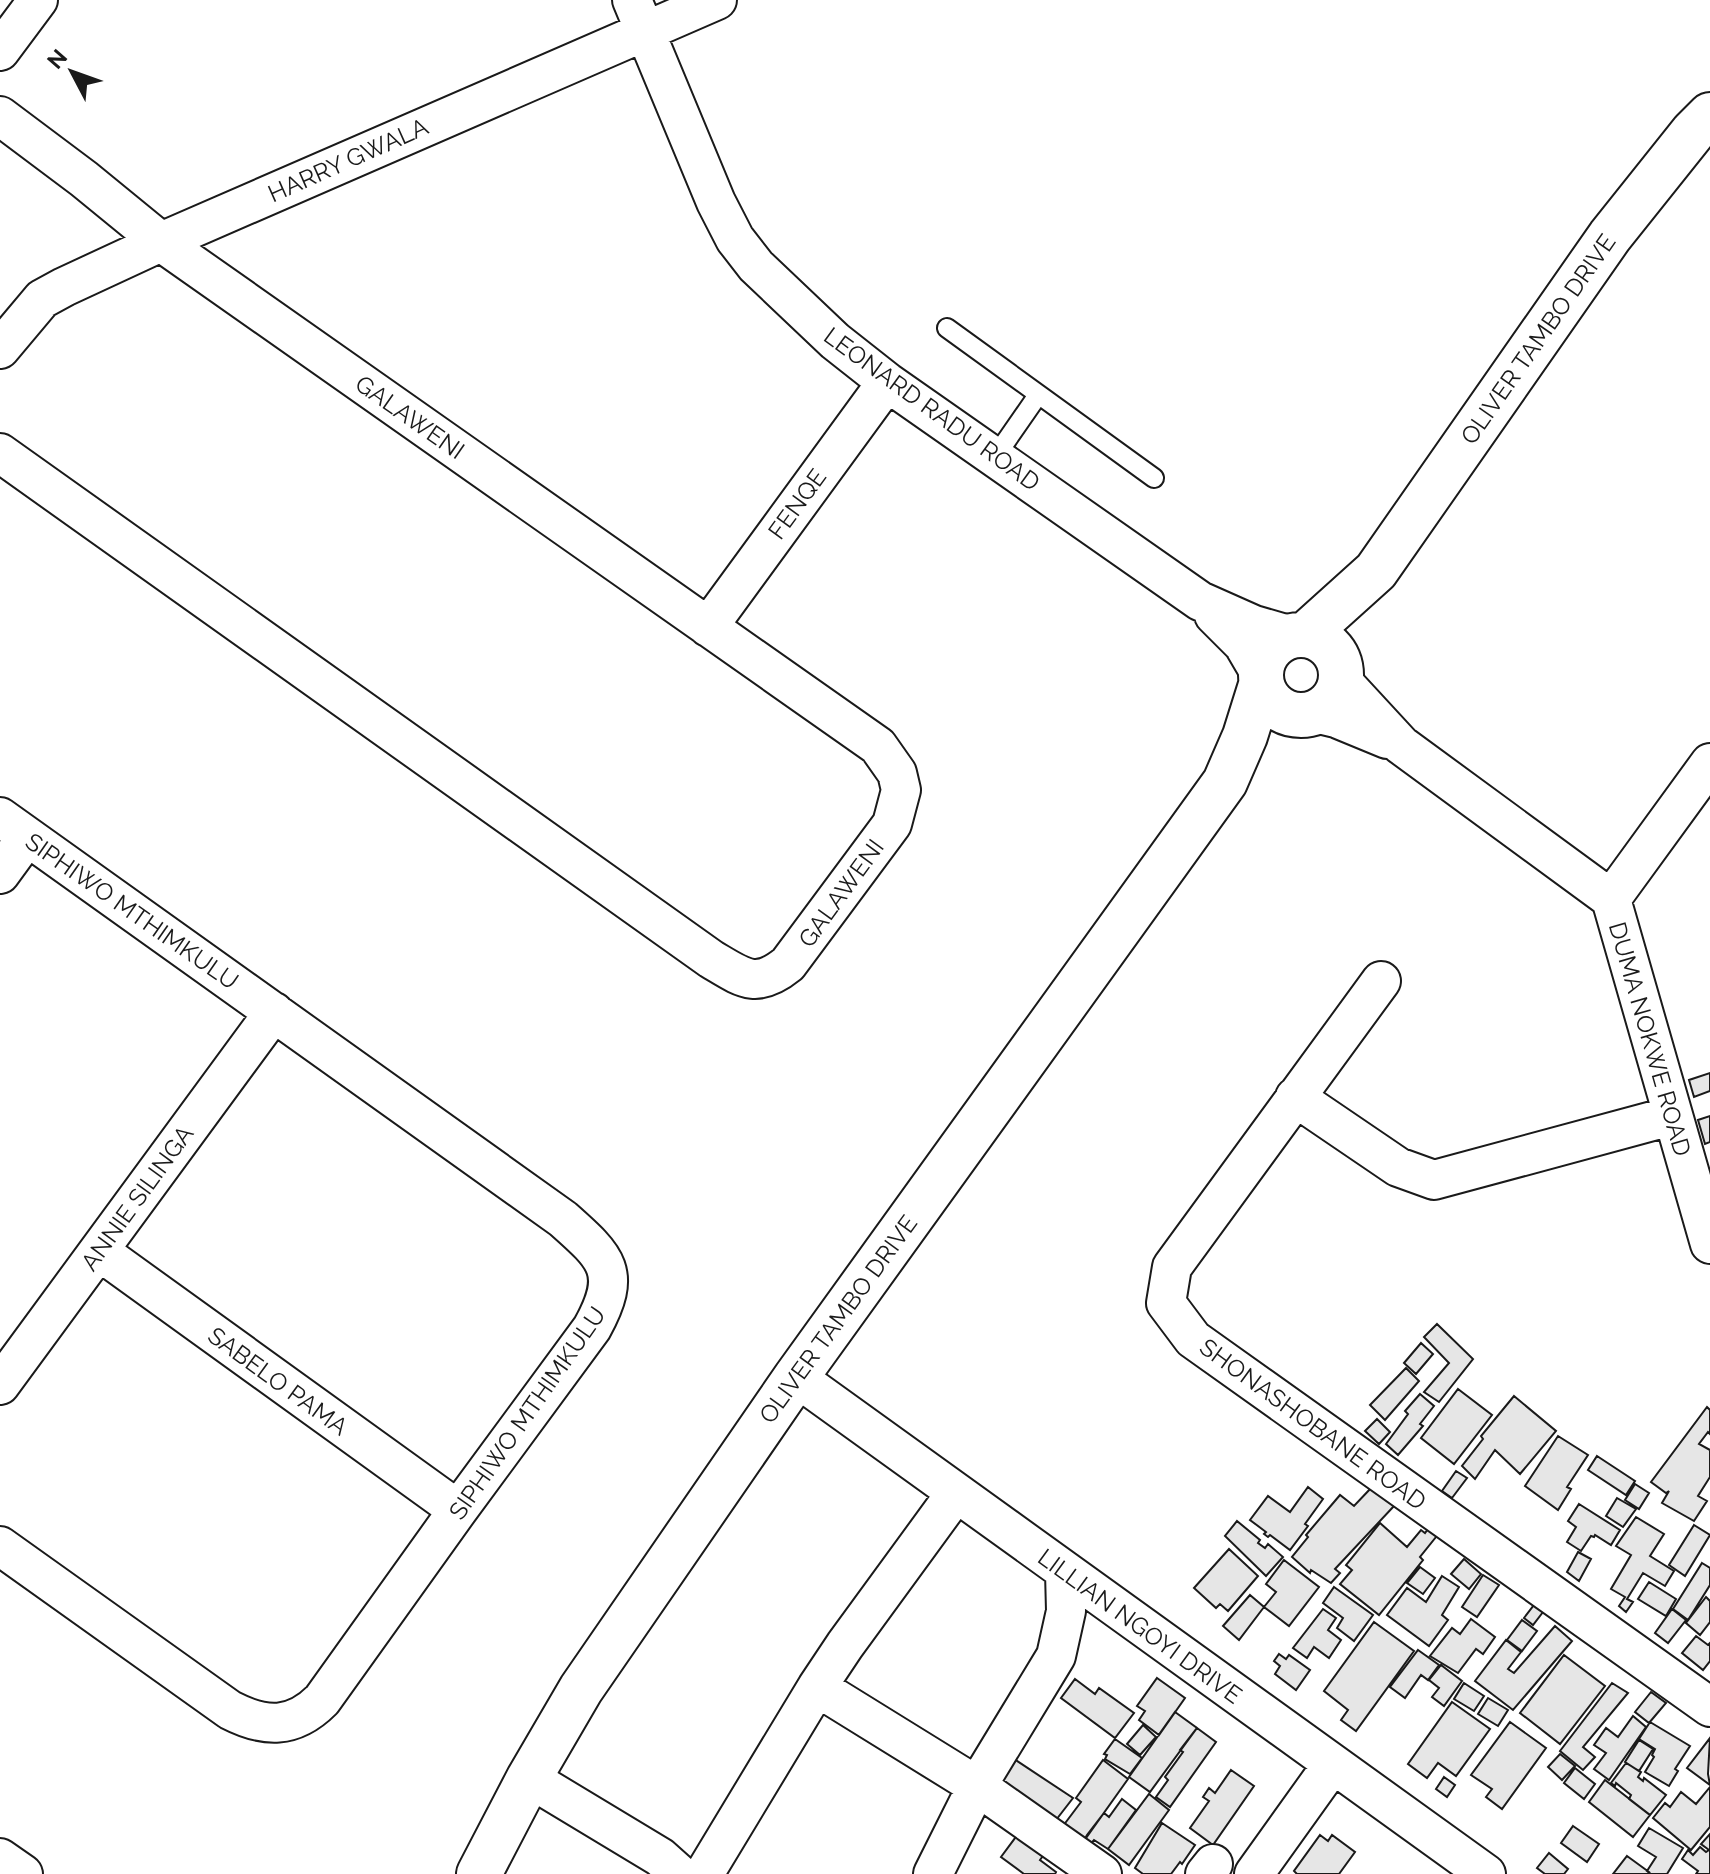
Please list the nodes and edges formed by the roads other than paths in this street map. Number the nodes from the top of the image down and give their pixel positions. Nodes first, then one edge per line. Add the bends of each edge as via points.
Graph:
1 (38, 0) edge
2 (717, 0) edge
3 (639, 15) edge
4 (0, 51) edge
5 (1710, 115) edge
6 (0, 116) edge
7 (161, 242) junction
8 (947, 328) dead end
9 (0, 349) edge
10 (887, 382) junction
11 (1038, 395) junction
12 (0, 453) edge
13 (995, 457) junction
14 (1154, 478) dead end
15 (1376, 571) junction
16 (1200, 601) junction
17 (708, 627) junction
18 (1299, 636) junction
19 (1261, 679) junction
20 (1325, 695) junction
21 (1710, 763) edge
22 (1225, 782) junction
23 (14, 827) edge
24 (0, 874) edge
25 (1611, 899) junction
26 (1381, 981) dead end
27 (274, 1012) junction
28 (1295, 1097) junction
29 (1671, 1116) junction
30 (1710, 1244) edge
31 (99, 1251) junction
32 (796, 1377) junction
33 (0, 1385) edge
34 (956, 1493) junction
35 (458, 1510) junction
36 (0, 1546) edge
37 (1065, 1572) junction
38 (817, 1687) junction
39 (1710, 1707) edge
40 (1332, 1765) junction
41 (529, 1778) junction
42 (977, 1786) junction
43 (0, 1858) edge
44 (23, 1874) edge
45 (479, 1874) edge
46 (679, 1874) edge
47 (704, 1874) edge
48 (933, 1874) edge
49 (1102, 1874) edge
50 (1254, 1874) edge
51 (1486, 1874) edge

1 - 4 street
2 - 3 street, HARRY GWALA
3 - 7 street, HARRY GWALA
3 - 10 street, LEONARD RADU ROAD via 735,239 835,341
5 - 15 street, OLIVER TAMBO DRIVE via 1610,236
6 - 7 street, GALAWENI
7 - 9 street, HARRY GWALA via 42,299
7 - 17 street, GALAWENI
8 - 11 lane
10 - 13 street, LEONARD RADU ROAD
10 - 17 street, FENQE
11 - 13 lane
11 - 14 lane
12 - 17 street, GALAWENI via 711,959 760,981 788,964 892,824 901,790 897,773 878,746
13 - 16 street, LEONARD RADU ROAD
15 - 18 street, OLIVER TAMBO DRIVE
15 - 20 street, OLIVER TAMBO DRIVE
16 - 18 street, LEONARD RADU ROAD via 1254,625
16 - 19 street, LEONARD RADU ROAD via 1243,644
18 - 19 street via 1280,640 1270,649
18 - 20 street via 1329,645
19 - 20 street via 1266,697 1288,714
19 - 22 street, OLIVER TAMBO DRIVE
20 - 22 street, OLIVER TAMBO DRIVE
20 - 25 street, DUMA NOKWE ROAD
21 - 25 street
22 - 32 street, OLIVER TAMBO DRIVE
23 - 24 street
23 - 27 street, SIPHIWO MTHIMKULU
25 - 29 street, DUMA NOKWE ROAD
26 - 28 street, SHONASHOBANE ROAD
27 - 31 street, ANNIE SILINGA
27 - 35 street, SIPHIWO MTHIMKULU via 563,1219 602,1258 610,1278 607,1302 592,1328
28 - 29 street via 1398,1167 1434,1180
28 - 39 street, SHONASHOBANE ROAD via 1172,1267 1166,1303 1193,1339
29 - 30 street, DUMA NOKWE ROAD
31 - 33 street, ANNIE SILINGA
31 - 35 street, SABELO PAMA
32 - 34 street, LILLIAN NGOYI DRIVE
32 - 41 street, OLIVER TAMBO DRIVE via 581,1689
34 - 37 street, LILLIAN NGOYI DRIVE
34 - 38 street
35 - 36 street, SIPHIWO MTHIMKULU via 322,1700 310,1712 282,1724 248,1719 230,1710
37 - 40 street, LILLIAN NGOYI DRIVE
37 - 42 street via 1066,1611 1056,1656
38 - 42 street
38 - 47 street
40 - 50 street
40 - 51 street, LILLIAN NGOYI DRIVE
41 - 45 street, OLIVER TAMBO DRIVE
41 - 46 street via 660,1857
42 - 48 street
42 - 49 street
43 - 44 street

